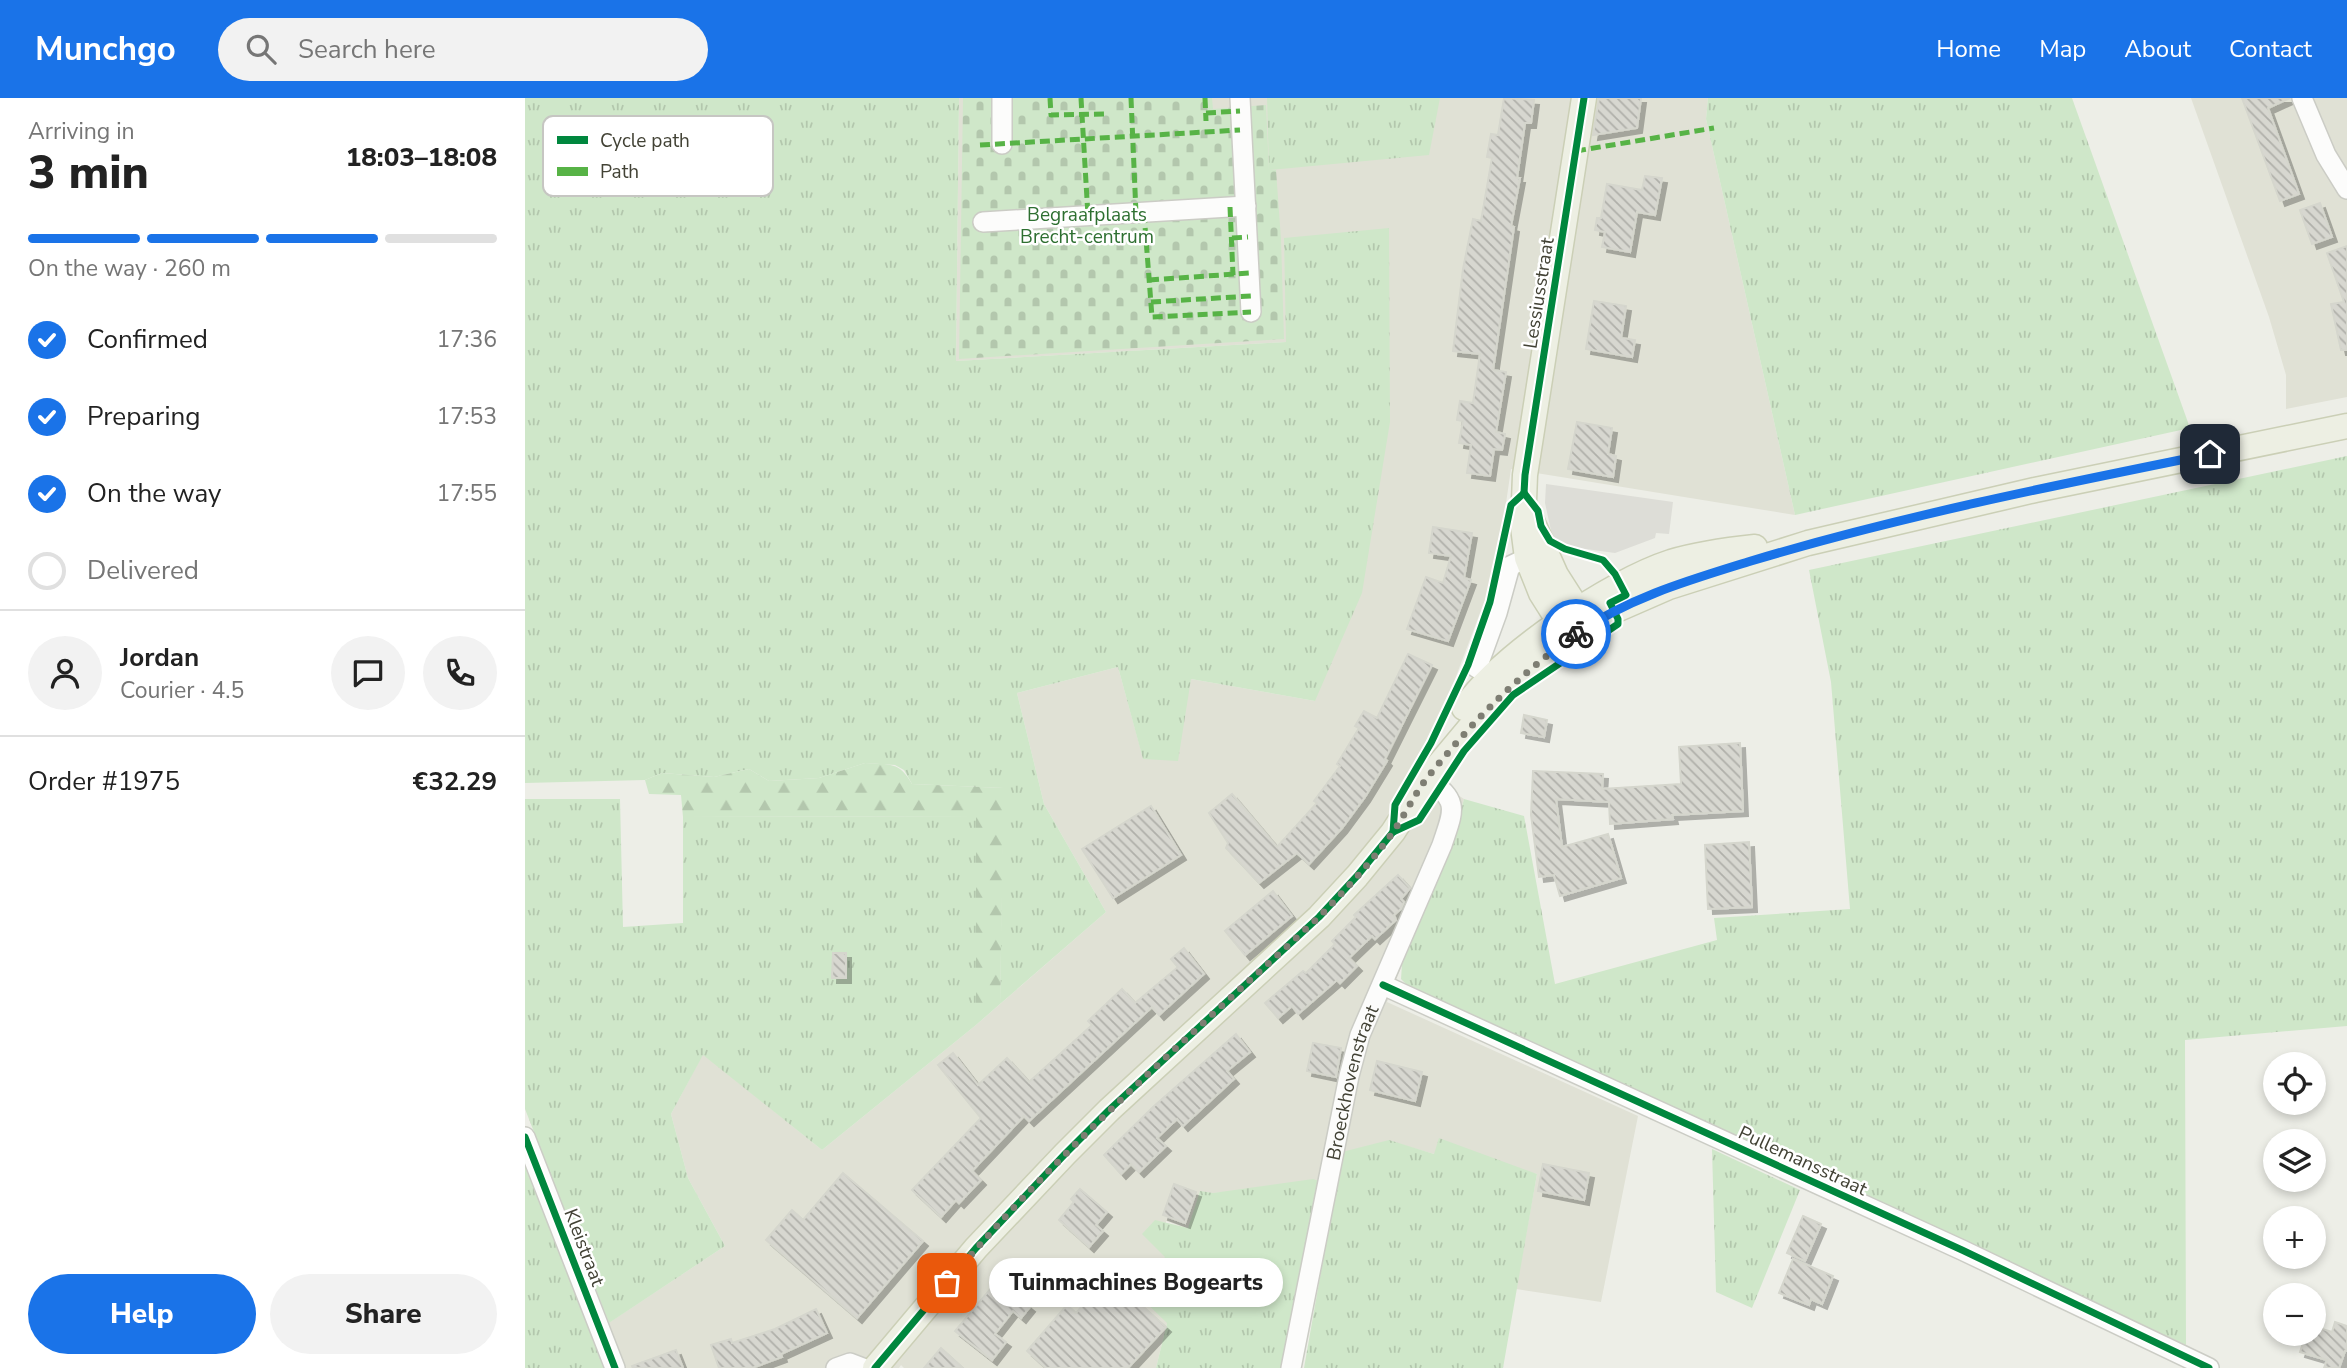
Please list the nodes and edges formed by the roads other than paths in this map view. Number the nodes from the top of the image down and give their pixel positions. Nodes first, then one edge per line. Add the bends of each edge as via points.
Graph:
1 (1002, 98) edge
2 (1240, 98) edge
3 (1584, 98) edge
4 (2302, 98) edge
5 (1002, 144) dead end
6 (2347, 189) edge
7 (1246, 206) junction
8 (983, 222) dead end
9 (1251, 312) dead end
10 (2347, 426) edge
11 (1524, 493) junction
12 (1808, 543) junction
13 (1527, 558) junction
14 (1573, 622) junction
15 (1476, 668) dead end
16 (1426, 779) junction
17 (1383, 985) junction
18 (525, 1137) edge
19 (615, 1368) edge
20 (836, 1368) edge
21 (863, 1368) edge
22 (875, 1368) edge
23 (1291, 1368) edge
24 (2209, 1368) edge

1 - 5 street
2 - 7 street
3 - 11 main road, Lessiusstraat
4 - 6 street via 2326,155
7 - 8 street
7 - 9 street
10 - 12 main road via 2035,490
11 - 13 main road, Lessiusstraat
11 - 14 main road, Lessiusstraat
12 - 14 main road via 1681,582 1614,611
12 - 14 main road via 1739,549 1648,571 1620,584
13 - 14 main road, Lessiusstraat via 1541,593
13 - 15 street via 1510,566
14 - 16 main road via 1496,673 1444,737
16 - 17 street, Broeckhovenstraat via 1450,798 1452,815
16 - 22 main road via 1393,832 1319,917 1056,1163
17 - 23 street, Broeckhovenstraat via 1360,1035 1352,1066
17 - 24 street, Pullemansstraat
18 - 19 street, Kleistraat
20 - 21 street via 850,1363

